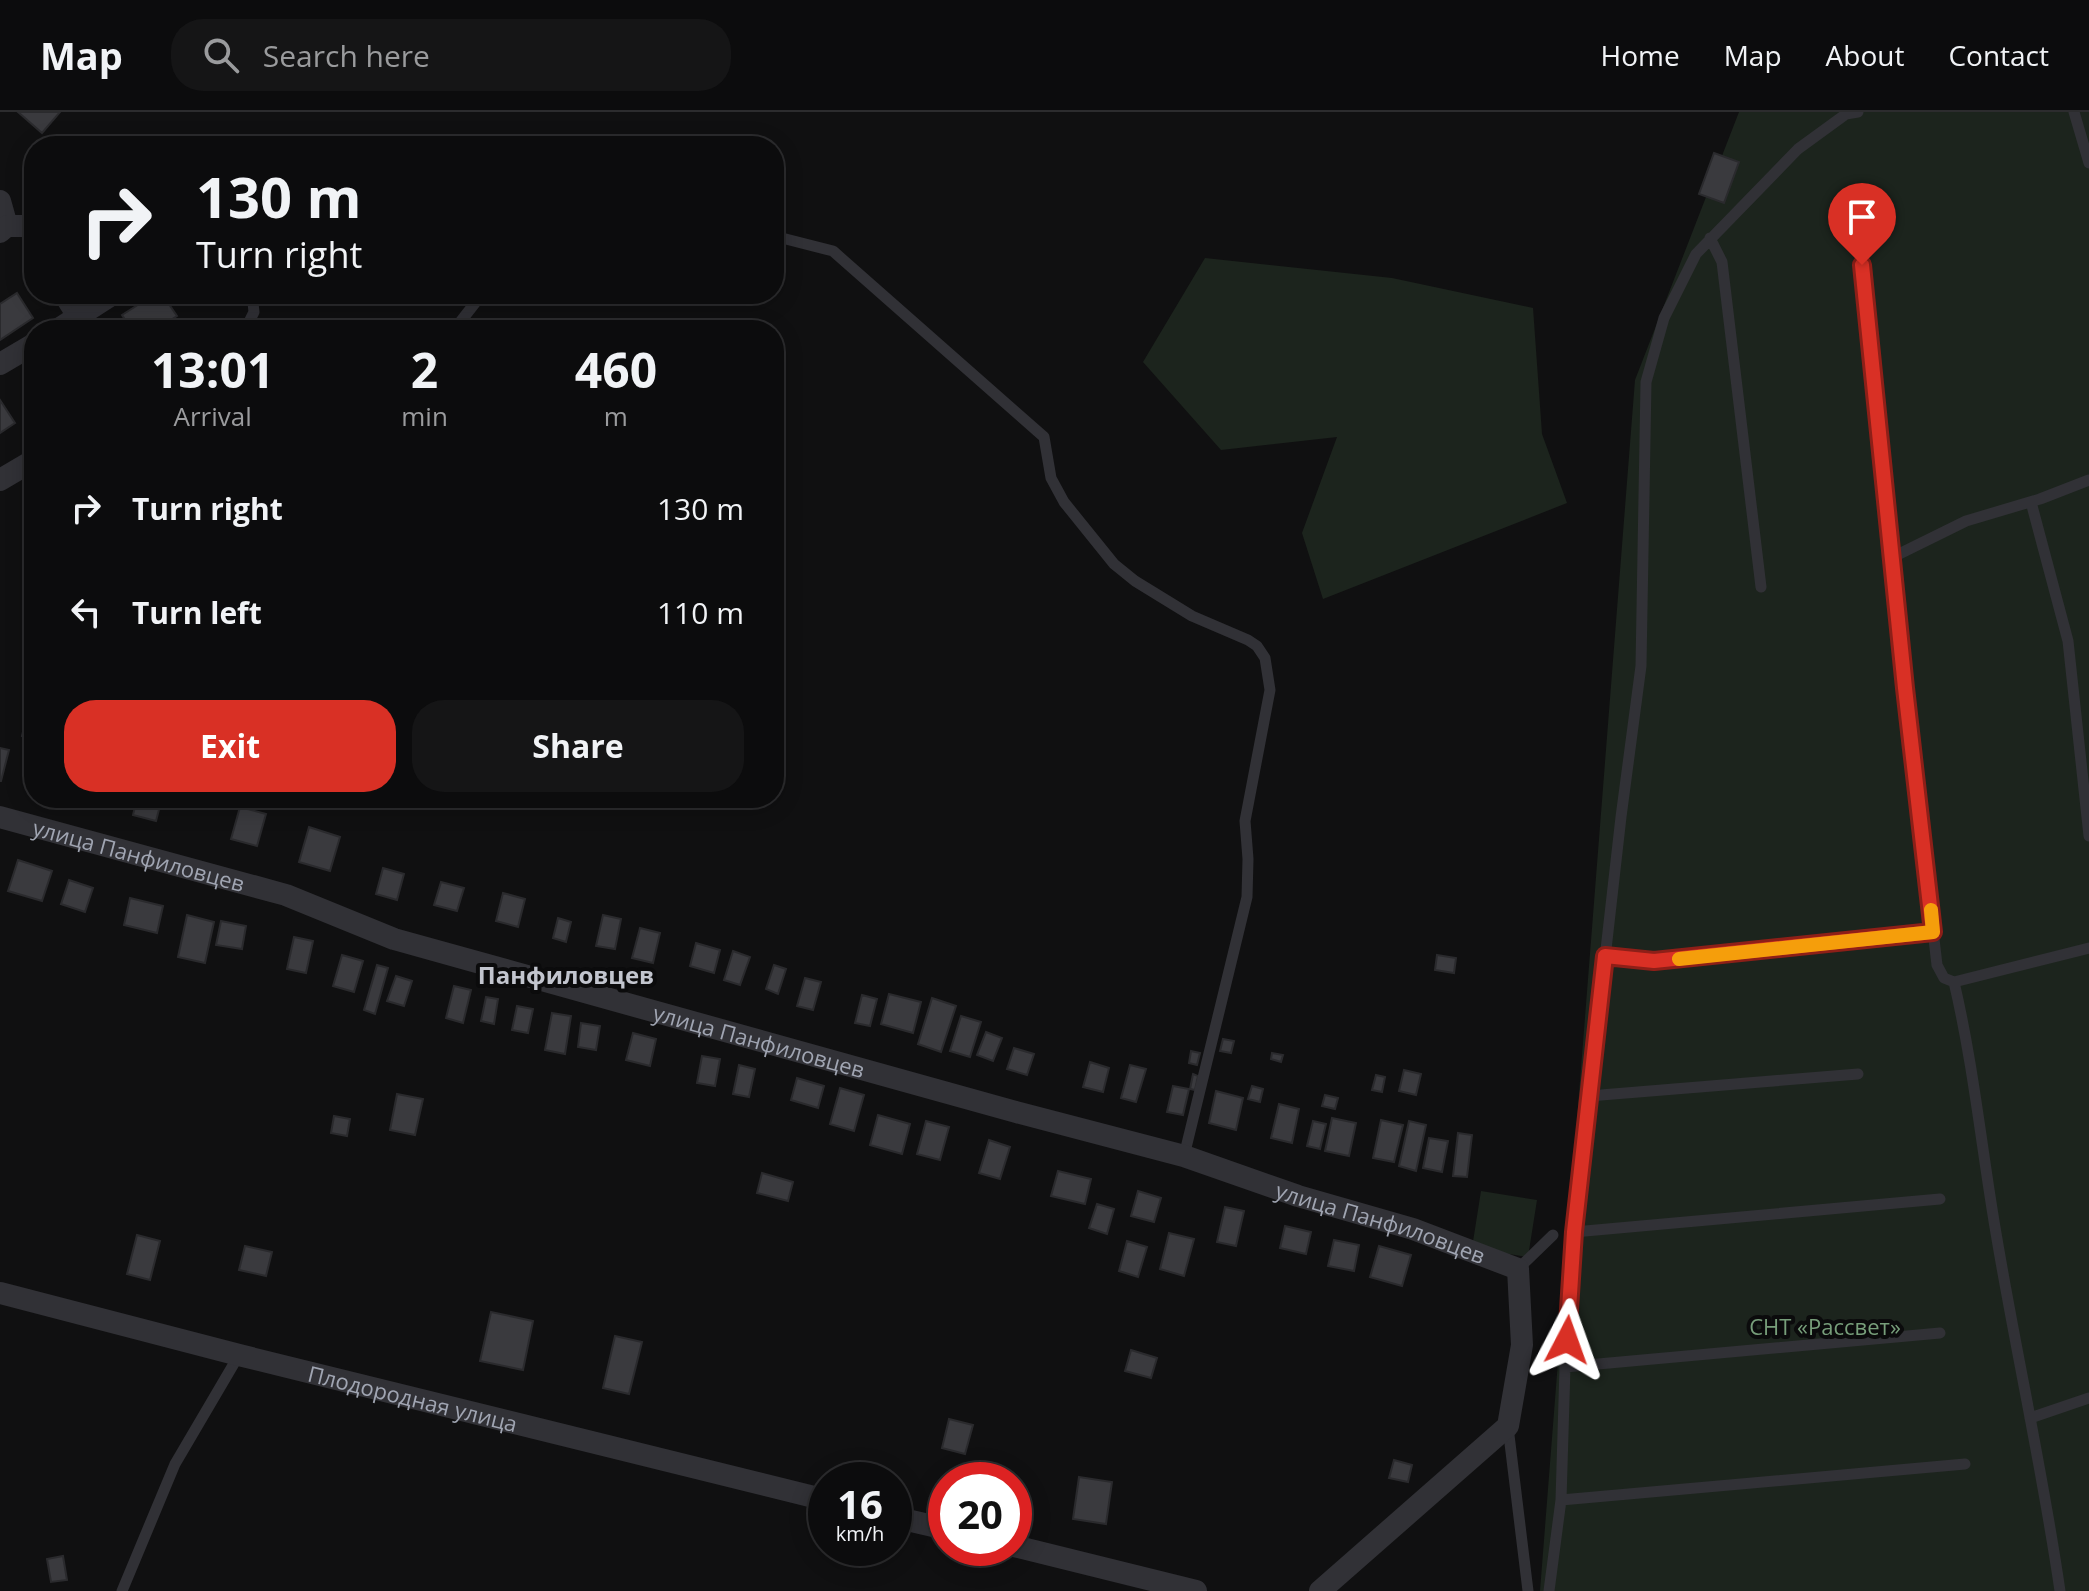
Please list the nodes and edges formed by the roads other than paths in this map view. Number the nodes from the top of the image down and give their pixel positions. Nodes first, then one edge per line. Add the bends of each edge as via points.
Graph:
1 (1858, 112) edge
2 (2074, 112) edge
3 (2089, 163) edge
4 (0, 201) edge
5 (1855, 206) dead end
6 (20, 229) edge
7 (1710, 238) junction
8 (784, 239) edge
9 (103, 304) edge
10 (474, 304) edge
11 (86, 320) edge
12 (462, 320) edge
13 (24, 350) edge
14 (0, 364) edge
15 (24, 466) edge
16 (0, 480) edge
17 (2089, 480) edge
18 (2031, 502) junction
19 (1893, 557) junction
20 (1761, 587) dead end
21 (0, 817) edge
22 (2089, 836) edge
23 (1933, 932) junction
24 (2089, 948) edge
25 (1605, 956) junction
26 (1954, 982) junction
27 (1858, 1074) dead end
28 (1589, 1096) junction
29 (1184, 1156) junction
30 (1940, 1199) dead end
31 (1574, 1232) junction
32 (1553, 1235) dead end
33 (1518, 1269) junction
34 (0, 1293) edge
35 (1940, 1333) dead end
36 (239, 1355) junction
37 (1565, 1367) junction
38 (2089, 1398) edge
39 (2030, 1418) junction
40 (1508, 1426) junction
41 (1965, 1464) dead end
42 (808, 1496) edge
43 (1561, 1500) junction
44 (1032, 1550) edge
45 (122, 1591) edge
46 (1196, 1591) edge
47 (1320, 1591) edge
48 (1528, 1591) edge
49 (1549, 1591) edge
50 (2060, 1591) edge

1 - 7 lane via 1846,114 1798,149
2 - 3 lane
4 - 6 street
5 - 19 lane
7 - 20 lane via 1722,262
7 - 25 lane via 1696,254 1664,318 1646,382 1641,666
8 - 29 lane via 833,251 1044,437 1051,478 1064,502 1114,564 1192,616 1248,640 1265,658 1270,690 1245,821 1247,897
9 - 11 street
10 - 12 lane
13 - 14 street
15 - 16 street
17 - 18 lane
18 - 19 lane via 1966,521
18 - 22 lane via 2068,641
19 - 23 lane
21 - 29 street, улица Панфиловцев via 286,895 394,939
23 - 25 lane via 1654,961
23 - 26 lane via 1937,965 1944,978
24 - 26 lane
25 - 28 lane
26 - 39 lane
27 - 28 lane
28 - 31 lane
29 - 33 street, улица Панфиловцев via 1413,1229
30 - 31 lane
31 - 37 lane
32 - 33 lane
33 - 40 street via 1522,1345
34 - 36 street, Плодородная улица
35 - 37 lane
36 - 42 street, Плодородная улица
36 - 45 lane via 175,1464
37 - 43 lane
38 - 39 lane
39 - 50 lane
40 - 47 street
40 - 48 lane
41 - 43 lane
43 - 49 lane
44 - 46 street

